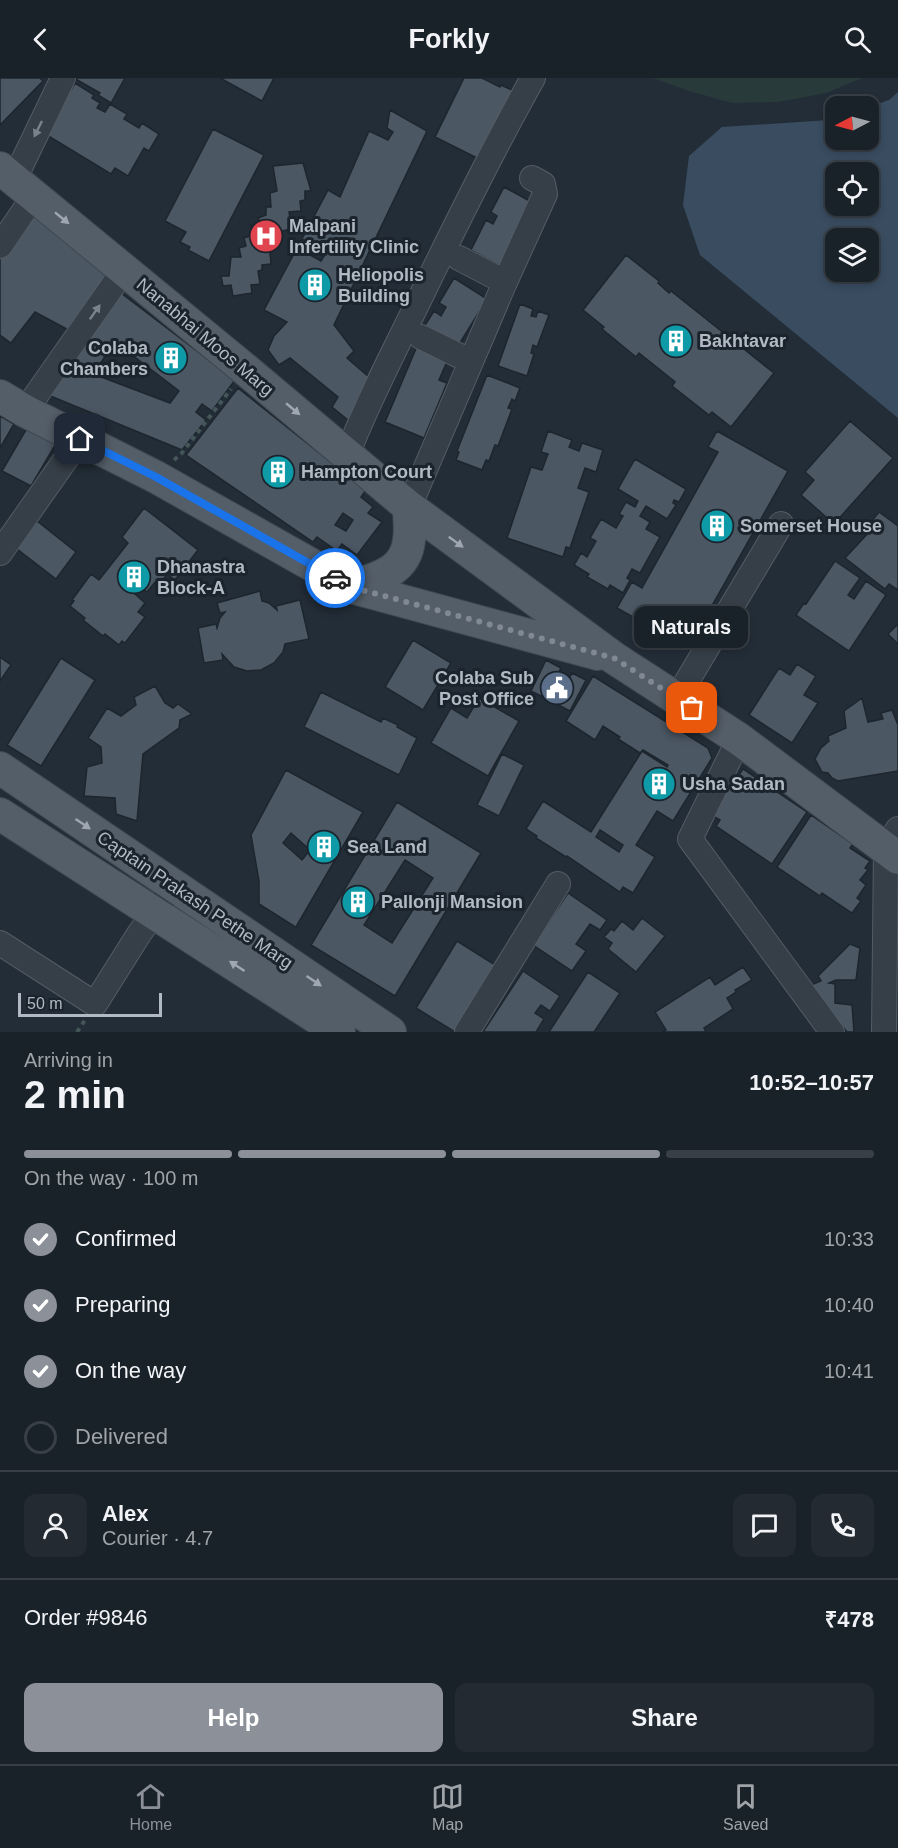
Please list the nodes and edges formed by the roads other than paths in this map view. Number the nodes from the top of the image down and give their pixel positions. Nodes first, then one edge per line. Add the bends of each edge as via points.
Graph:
1 (63, 78) edge
2 (533, 78) edge
3 (532, 178) dead end
4 (16, 181) edge
5 (0, 246) edge
6 (459, 258) dead end
7 (124, 270) junction
8 (505, 282) junction
9 (421, 337) dead end
10 (470, 362) junction
11 (13, 403) edge
12 (80, 439) junction
13 (346, 455) junction
14 (409, 507) junction
15 (782, 524) dead end
16 (0, 553) edge
17 (351, 587) junction
18 (614, 658) junction
19 (677, 698) junction
20 (739, 739) junction
21 (0, 768) edge
22 (50, 801) junction
23 (0, 814) edge
24 (50, 846) junction
25 (894, 846) edge
26 (558, 884) dead end
27 (173, 885) junction
28 (154, 912) junction
29 (0, 943) edge
30 (339, 1032) edge
31 (390, 1032) edge
32 (467, 1032) edge
33 (832, 1032) edge
34 (884, 1032) edge

1 -> 4 street
2 - 13 street via 454,230
3 - 8 street via 543,184 545,194
4 - 5 street
4 -> 7 main road, Nanabhai Moos Marg
6 - 8 street
11 -> 7 street
7 -> 13 main road, Nanabhai Moos Marg
8 - 10 street
9 - 10 street
10 - 14 street
11 - 12 main road
12 - 16 street
12 - 17 main road via 156,477
13 - 14 main road, Nanabhai Moos Marg
14 - 17 main road via 409,541 400,565
14 -> 18 main road, Nanabhai Moos Marg
15 - 19 street
17 - 18 main road
18 - 19 main road
19 - 20 main road
20 - 25 main road
20 - 33 street via 690,839
21 - 22 main road, Captain Prakash Pethe Marg
22 - 24 main road
22 -> 27 main road, Captain Prakash Pethe Marg
23 - 24 main road, Captain Prakash Pethe Marg
24 - 28 main road, Captain Prakash Pethe Marg
25 - 34 street
26 - 32 street
27 - 28 street
27 -> 31 main road, Captain Prakash Pethe Marg
28 - 29 street via 95,1004
30 -> 28 main road, Captain Prakash Pethe Marg

